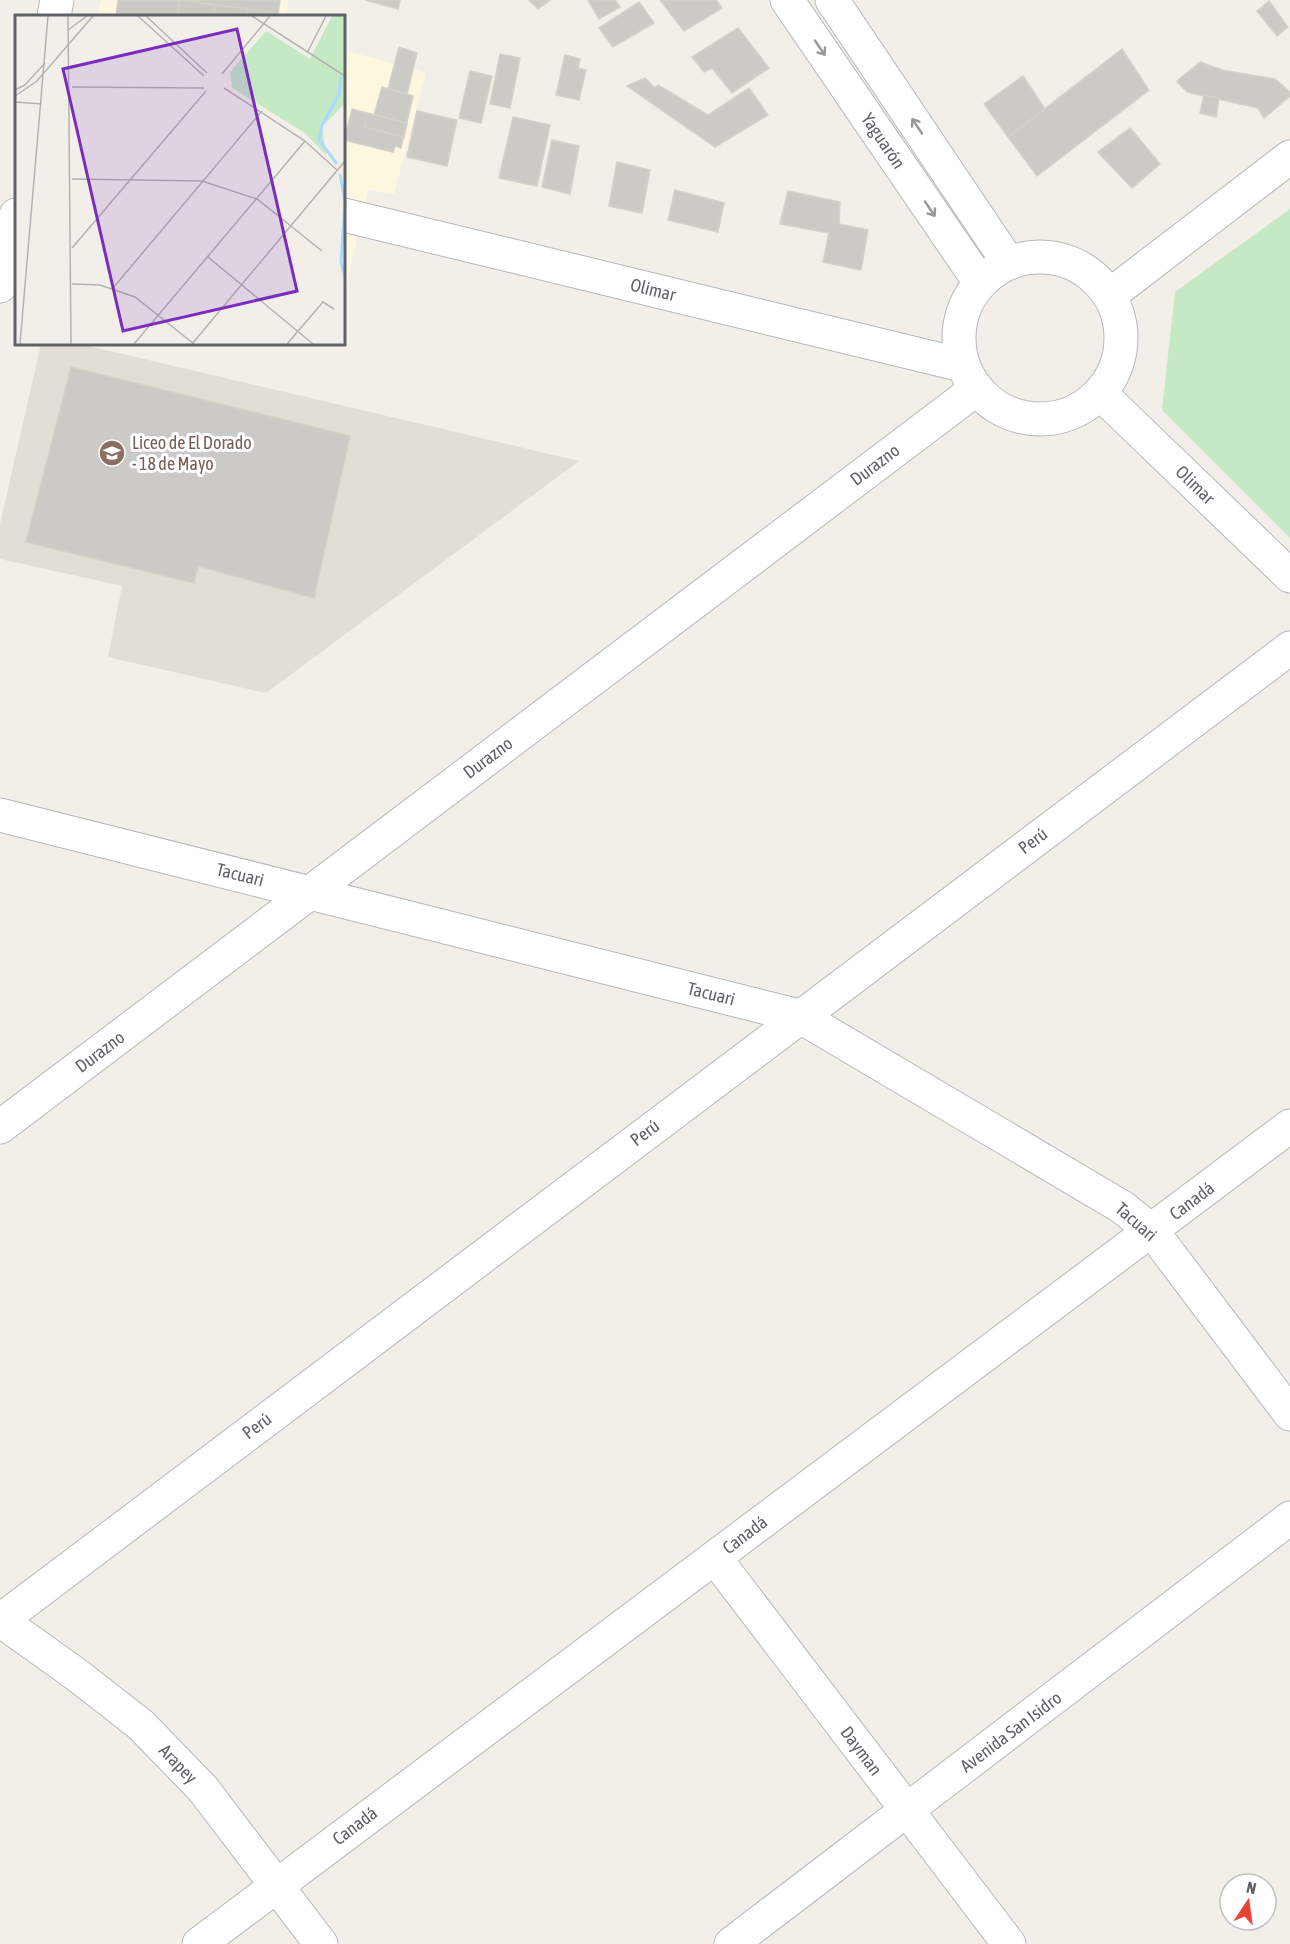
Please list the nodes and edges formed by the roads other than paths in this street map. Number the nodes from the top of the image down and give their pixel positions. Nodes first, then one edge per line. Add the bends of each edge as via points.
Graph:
1 (57, 0) edge
2 (787, 0) edge
3 (832, 0) edge
4 (54, 15) edge
5 (1290, 157) edge
6 (345, 215) edge
7 (15, 219) edge
8 (1008, 262) junction
9 (980, 281) junction
10 (0, 286) edge
11 (1110, 295) junction
12 (969, 378) junction
13 (1101, 394) junction
14 (1290, 576) edge
15 (1290, 648) edge
16 (0, 815) edge
17 (310, 892) junction
18 (799, 1016) junction
19 (1290, 1126) edge
20 (0, 1127) edge
21 (1152, 1231) junction
22 (1290, 1414) edge
23 (1290, 1518) edge
24 (715, 1558) junction
25 (0, 1620) edge
26 (907, 1811) junction
27 (277, 1885) junction
28 (199, 1944) edge
29 (321, 1944) edge
30 (730, 1944) edge
31 (1009, 1944) edge

1 - 4 street
2 -> 9 street, Yaguarón
8 -> 3 street, Yaguarón
5 - 11 street
6 - 12 street, Olimar
7 - 10 street
8 - 9 street
8 - 11 street via 1046,256 1074,265 1083,268
9 - 12 street via 963,307 957,336
11 - 13 street via 1122,328 1120,352 1118,364
12 - 13 street via 997,408 1023,418 1051,420 1078,411
12 - 17 street, Durazno
13 - 14 street, Olimar
15 - 18 street, Perú
16 - 17 street, Tacuari
17 - 18 street, Tacuari
17 - 20 street, Durazno
18 - 21 street, Tacuari via 1122,1207
18 - 25 street, Perú
19 - 21 street, Canadá
21 - 22 street, Tacuari
21 - 24 street, Canadá
23 - 26 street, Avenida San Isidro
24 - 26 street, Dayman
24 - 27 street, Canadá
25 - 27 street, Arapey via 141,1725 203,1789
26 - 30 street, Avenida San Isidro
26 - 31 street, Dayman
27 - 28 street, Canadá
27 - 29 street, Arapey

